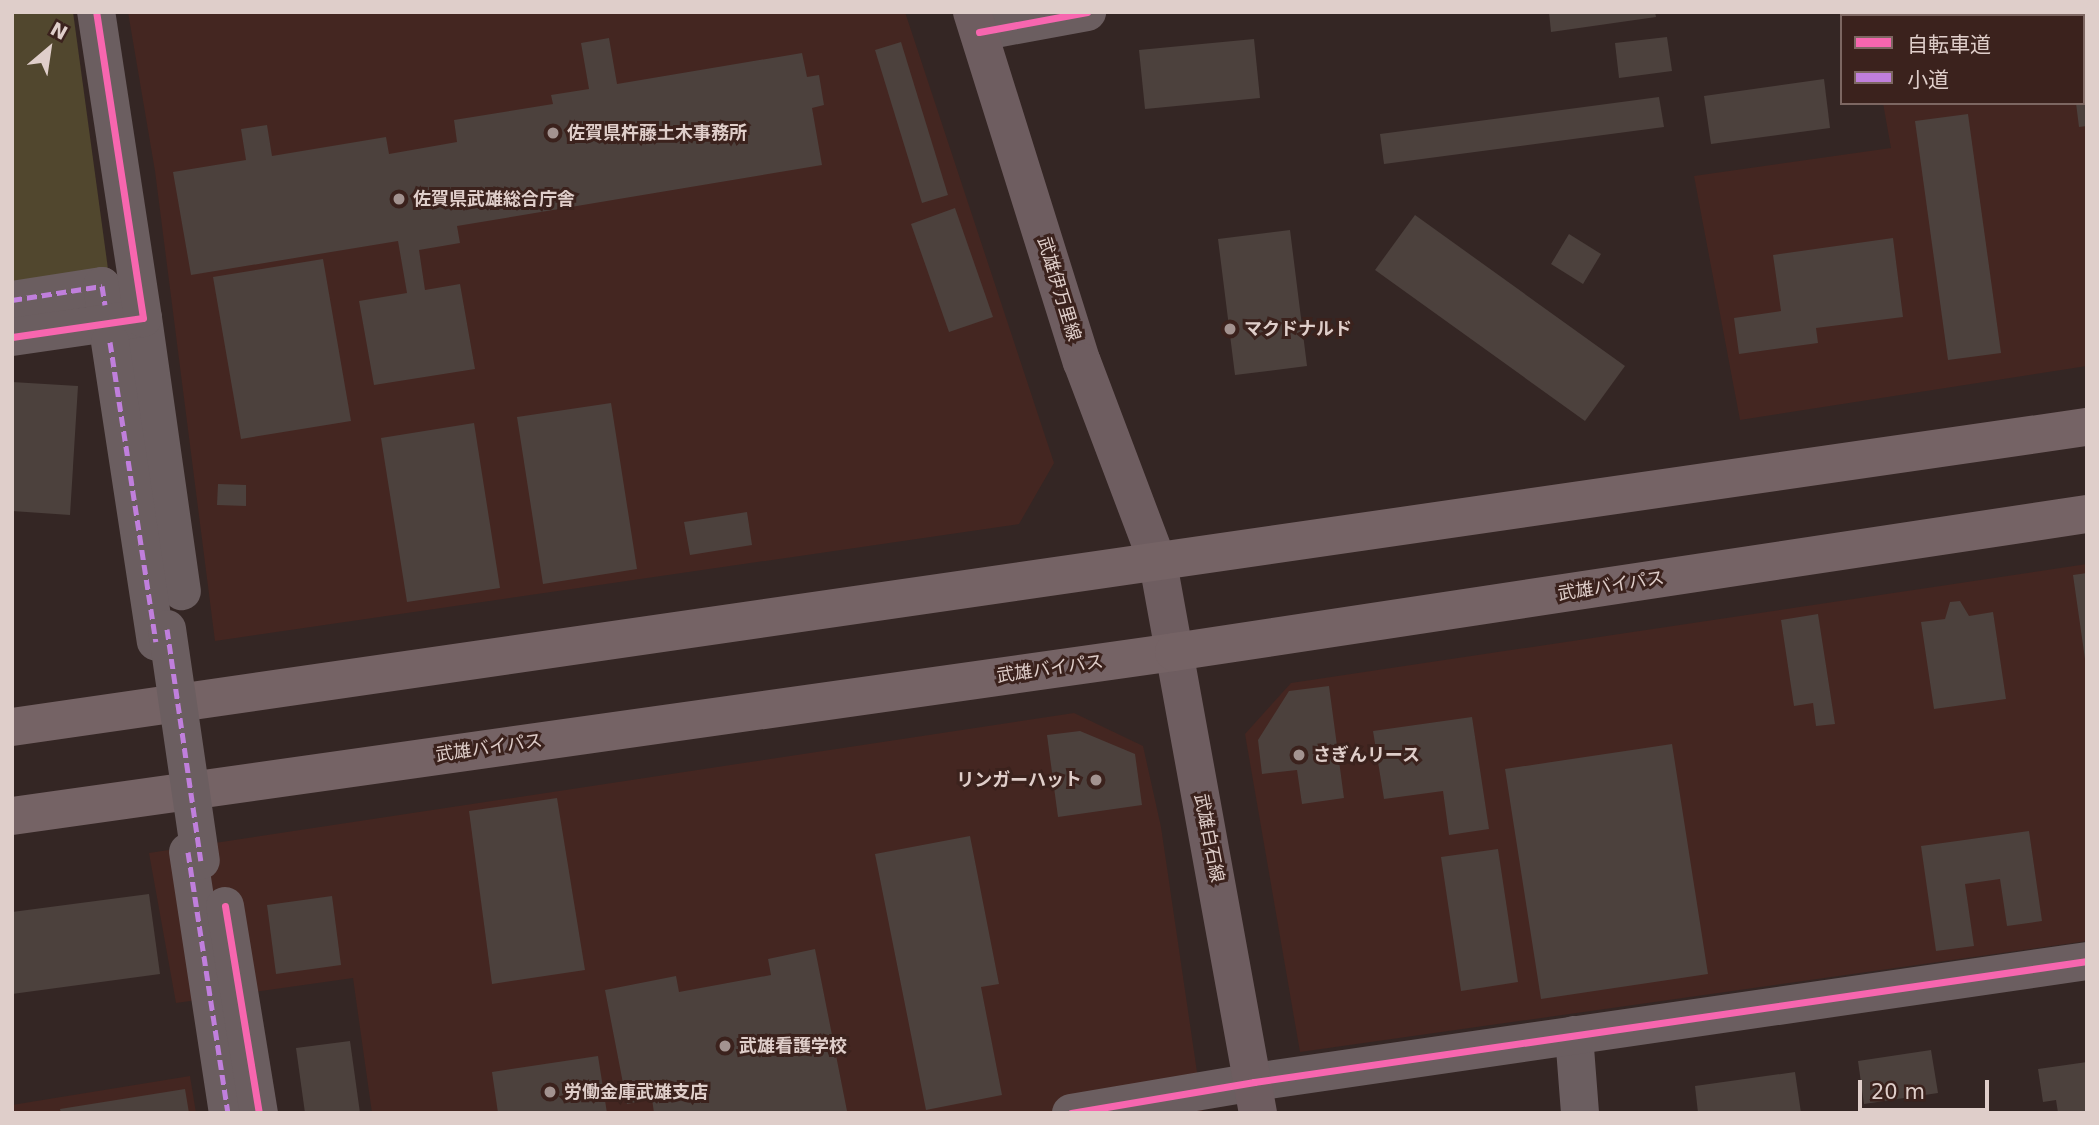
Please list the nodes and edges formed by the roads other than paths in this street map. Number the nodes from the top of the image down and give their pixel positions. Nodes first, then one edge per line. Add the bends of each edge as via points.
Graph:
1 (96, 12) edge
2 (1087, 12) edge
3 (975, 22) edge
4 (12, 300) edge
5 (104, 305) dead end
6 (143, 318) junction
7 (12, 337) edge
8 (110, 342) dead end
9 (2087, 427) edge
10 (2087, 514) edge
11 (1158, 563) junction
12 (182, 591) dead end
13 (1174, 652) junction
14 (12, 727) edge
15 (12, 816) edge
16 (225, 906) dead end
17 (2087, 961) edge
18 (1574, 1035) junction
19 (1256, 1097) edge
20 (228, 1113) edge
21 (259, 1113) edge
22 (1071, 1113) edge
23 (1580, 1113) edge

1 - 6 street
2 - 3 street
3 - 11 main road, 武雄伊万里線 via 1082,362
4 - 5 street via 102,286
6 - 7 street
6 - 12 street
8 - 20 street, bridge via 161,635
9 - 11 highway
10 - 13 highway, 武雄バイパス
11 - 13 main road, 武雄白石線
11 - 14 highway
13 - 15 highway, 武雄バイパス
13 - 19 main road, 武雄白石線
16 - 21 street
17 - 18 street
18 - 19 street
18 - 23 street
19 - 22 street

